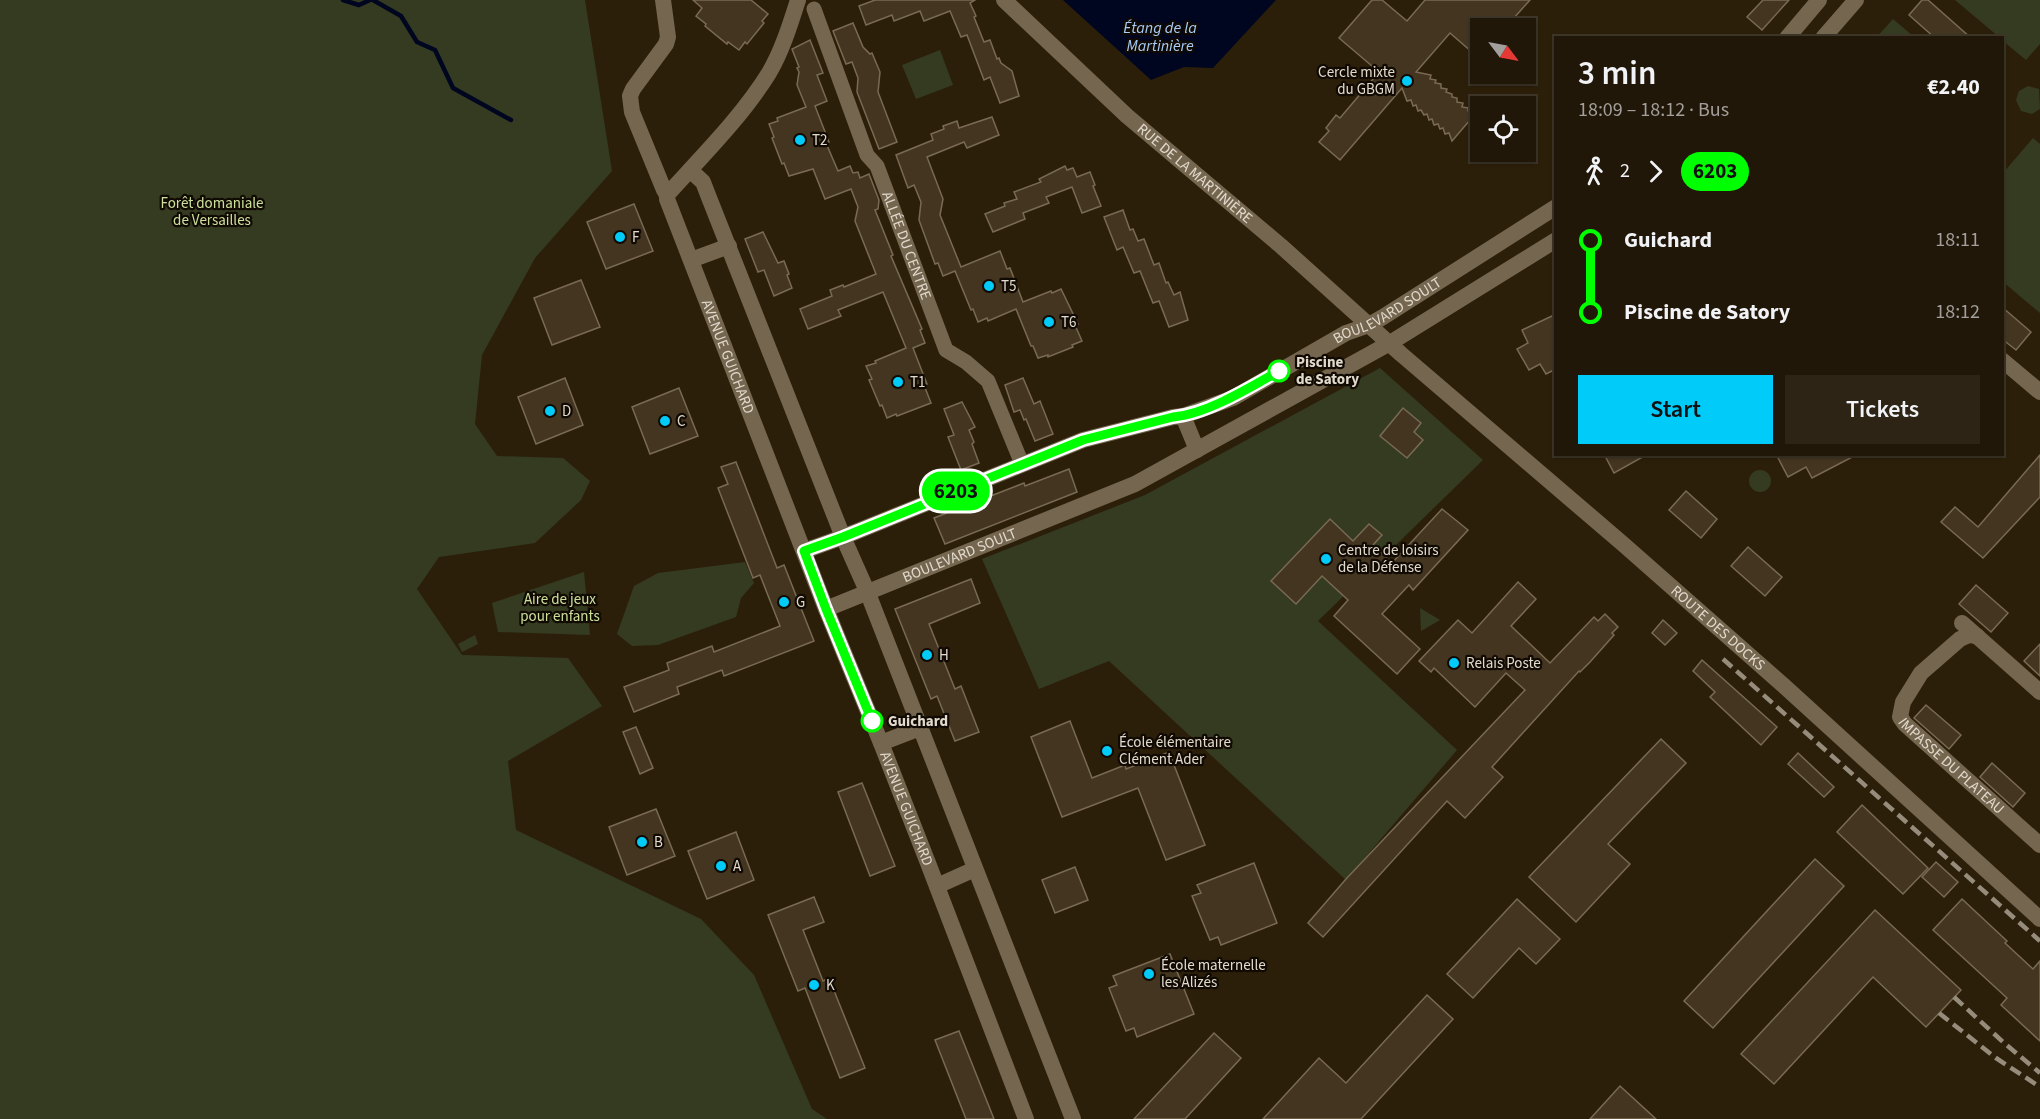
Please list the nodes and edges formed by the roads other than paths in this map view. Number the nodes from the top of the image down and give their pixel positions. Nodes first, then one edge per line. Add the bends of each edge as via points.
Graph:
1 (663, 0) edge
2 (798, 0) edge
3 (1004, 0) edge
4 (1820, 0) edge
5 (1828, 0) edge
6 (1856, 0) edge
7 (814, 9) dead end
8 (1844, 14) junction
9 (1789, 36) edge
10 (1825, 36) edge
11 (690, 170) junction
12 (668, 195) junction
13 (1554, 208) edge
14 (1554, 241) edge
15 (729, 246) junction
16 (691, 260) junction
17 (1369, 325) junction
18 (1390, 343) junction
19 (2004, 362) edge
20 (2040, 392) edge
21 (1183, 416) junction
22 (1197, 450) junction
23 (1022, 464) junction
24 (843, 537) junction
25 (804, 551) junction
26 (867, 591) junction
27 (826, 609) junction
28 (1962, 622) dead end
29 (1977, 636) junction
30 (2040, 692) edge
31 (920, 728) junction
32 (881, 743) junction
33 (2040, 844) edge
34 (975, 870) junction
35 (937, 886) junction
36 (2039, 917) edge
37 (1026, 1119) edge
38 (1073, 1119) edge

1 - 12 street, AVENUE GUICHARD via 666,44 630,96
2 - 11 street via 769,73
3 - 17 street, RUE DE LA MARTINIÈRE via 1127,116
4 - 9 street
5 - 8 street
6 - 8 street
7 - 23 street, ALLÉE DU CENTRE via 867,155 878,166 945,350 988,381
8 - 10 street
11 - 12 street
11 - 15 street via 703,182
12 - 16 street, AVENUE GUICHARD
13 - 17 street, BOULEVARD SOULT
14 - 18 street, BOULEVARD SOULT
15 - 16 street
15 - 24 street
16 - 25 street, AVENUE GUICHARD
17 - 18 street, RUE DE LA MARTINIÈRE
17 - 21 street, BOULEVARD SOULT via 1346,333 1233,398
18 - 22 street, BOULEVARD SOULT
18 - 36 street, ROUTE DES DOCKS via 1775,677
19 - 20 street
21 - 22 street
21 - 23 street, BOULEVARD SOULT via 1083,440
22 - 26 street, BOULEVARD SOULT via 1135,484
23 - 24 street, BOULEVARD SOULT
24 - 25 street, BOULEVARD SOULT
24 - 26 street
25 - 27 street, AVENUE GUICHARD
26 - 27 street, BOULEVARD SOULT
26 - 31 street
27 - 32 street, AVENUE GUICHARD
28 - 29 street
29 - 30 street
29 - 33 street, IMPASSE DU PLATEAU via 1960,639 1920,673 1900,717
31 - 32 street
31 - 34 street
32 - 35 street, AVENUE GUICHARD
34 - 35 street
34 - 38 street
35 - 37 street, AVENUE GUICHARD

